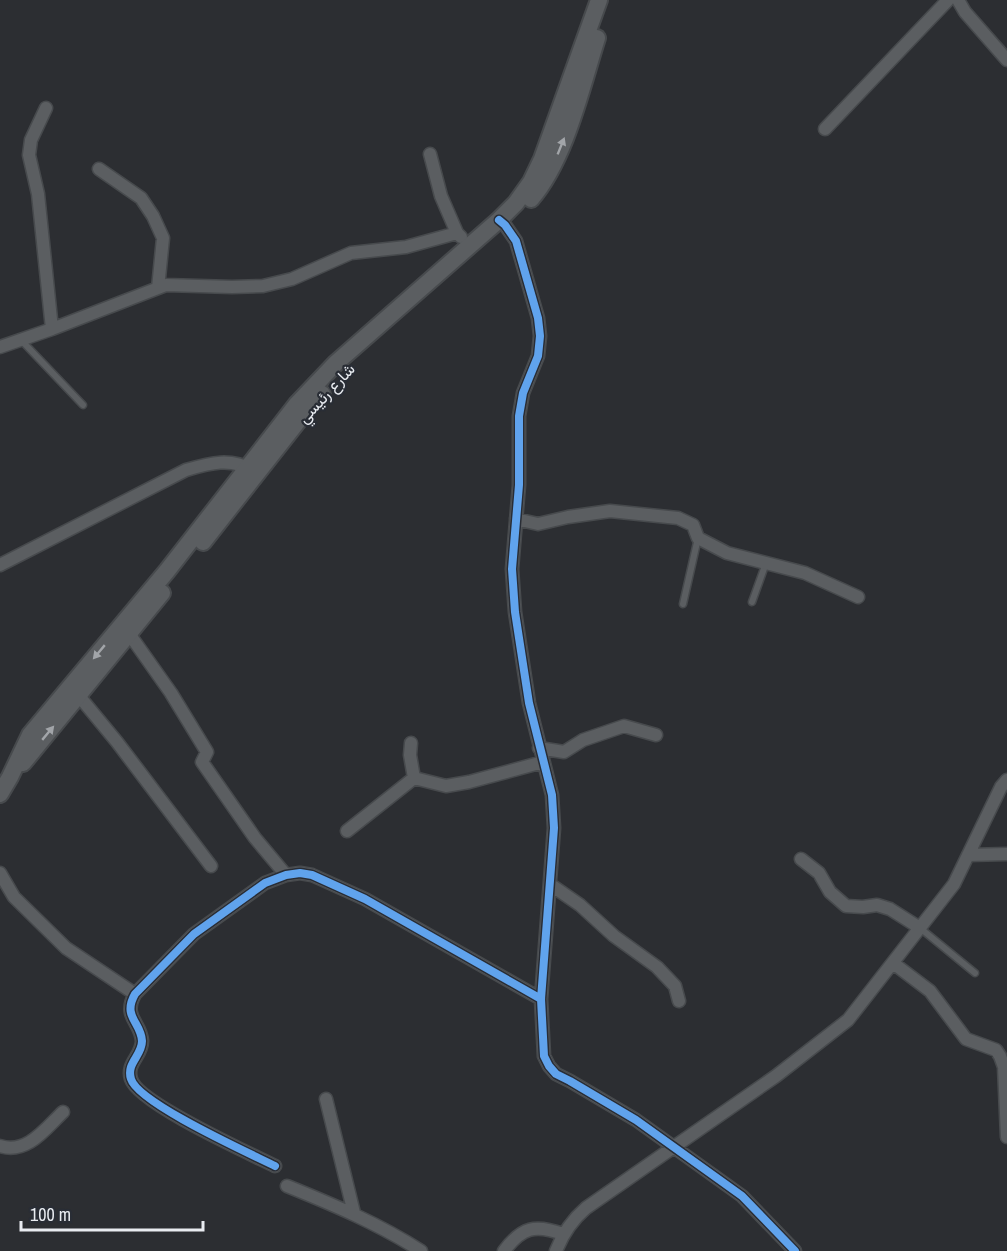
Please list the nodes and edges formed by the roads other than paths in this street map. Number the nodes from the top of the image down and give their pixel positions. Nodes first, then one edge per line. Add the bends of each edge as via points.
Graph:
1 (599, 0) edge
2 (610, 0) edge
3 (948, 0) edge
4 (958, 0) edge
5 (1007, 60) edge
6 (46, 108) dead end
7 (825, 129) dead end
8 (430, 154) dead end
9 (99, 169) dead end
10 (502, 222) junction
11 (457, 233) junction
12 (475, 247) junction
13 (158, 288) junction
14 (52, 329) junction
15 (20, 339) junction
16 (0, 347) edge
17 (83, 405) dead end
18 (252, 470) junction
19 (516, 519) junction
20 (698, 538) junction
21 (766, 563) junction
22 (0, 565) edge
23 (858, 597) dead end
24 (752, 602) dead end
25 (683, 604) dead end
26 (130, 634) junction
27 (74, 692) junction
28 (656, 735) dead end
29 (411, 743) dead end
30 (539, 748) junction
31 (543, 762) junction
32 (414, 778) junction
33 (1007, 780) edge
34 (0, 794) edge
35 (347, 831) dead end
36 (1007, 854) edge
37 (968, 855) junction
38 (801, 859) dead end
39 (211, 866) dead end
40 (0, 873) edge
41 (286, 875) junction
42 (550, 885) junction
43 (920, 928) junction
44 (893, 963) junction
45 (975, 973) dead end
46 (135, 994) junction
47 (541, 999) junction
48 (679, 1001) dead end
49 (1006, 1097) edge
50 (326, 1100) dead end
51 (63, 1112) dead end
52 (1007, 1137) edge
53 (0, 1146) edge
54 (675, 1147) junction
55 (275, 1166) dead end
56 (287, 1186) dead end
57 (354, 1213) junction
58 (563, 1234) junction
59 (421, 1251) edge
60 (504, 1251) edge
61 (556, 1251) edge
62 (795, 1251) edge

1 - 10 main road, شارع رئيسي via 542,159 531,183
10 -> 2 main road, شارع رئيسي via 522,209 552,167
3 - 7 street
4 - 5 street
6 - 14 street via 31,140 29,155 38,194
8 - 11 street via 441,196
9 - 13 street via 141,198 153,216 163,238
10 - 12 main road, شارع رئيسي
10 - 19 street via 516,242 540,336 538,357 521,404
11 - 12 street
11 - 13 street via 406,247 351,253 292,279 263,286
12 - 18 main road, شارع رئيسي via 336,363 297,404
13 - 14 street
14 - 15 street
15 - 16 street
15 - 17 lane
18 - 22 street via 230,461 186,470
18 - 26 main road, شارع رئيسي
18 -> 27 main road, شارع رئيسي via 167,571
19 - 20 street via 538,524 610,511 644,514 693,525
19 - 30 street via 512,569 515,612
20 - 21 street via 727,552
20 - 25 lane
21 - 23 street via 805,573
21 - 24 lane
26 - 27 main road, شارع رئيسي
26 - 41 street via 207,752 202,762
27 - 34 main road, شارع رئيسي via 30,735
27 - 39 street via 117,741
28 - 30 street via 624,726 583,740 564,752
29 - 32 street
30 - 31 street
31 - 32 street via 446,786
31 - 42 street via 552,795 554,828
32 - 35 street
33 - 37 street
36 - 37 street
37 - 43 street via 954,884
38 - 43 street via 819,873 830,892 846,906 877,905
40 - 46 street via 14,897 66,948
41 - 46 street via 265,883 194,934
41 - 47 street via 307,874 365,899
42 - 47 street
42 - 48 street via 657,967 675,986
43 - 44 street
43 - 45 lane
44 - 49 street via 930,992 966,1039 998,1053 1004,1067
44 - 54 street via 848,1020
46 - 55 street via 130,1012 142,1043 130,1068 135,1087 177,1117
47 - 54 street via 543,1050 552,1071
49 - 52 street
50 - 57 street
51 - 53 street via 24,1146
54 - 58 street via 586,1208
54 - 62 street via 742,1196
56 - 57 street
57 - 59 street
58 - 60 street via 546,1228 527,1230
58 - 61 street

